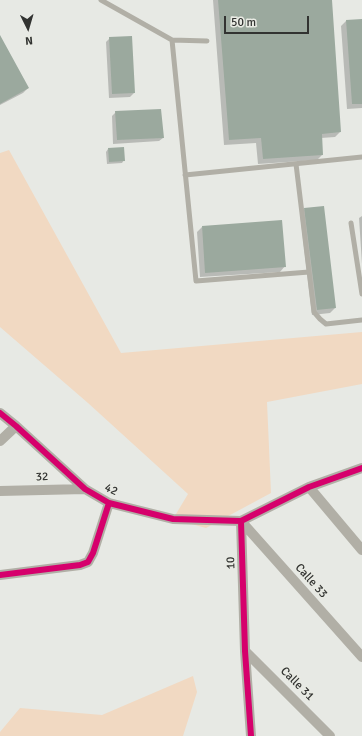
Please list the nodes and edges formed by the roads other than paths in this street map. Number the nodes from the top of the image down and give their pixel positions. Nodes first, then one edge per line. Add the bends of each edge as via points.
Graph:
1 (101, 0) edge
2 (172, 40) junction
3 (207, 41) dead end
4 (362, 157) edge
5 (296, 164) junction
6 (185, 175) junction
7 (351, 223) dead end
8 (308, 272) junction
9 (362, 294) edge
10 (362, 320) edge
11 (0, 413) edge
12 (16, 426) junction
13 (0, 441) edge
14 (362, 468) edge
15 (309, 487) junction
16 (85, 489) junction
17 (0, 491) edge
18 (109, 503) junction
19 (241, 521) junction
20 (362, 550) edge
21 (0, 575) edge
22 (245, 651) junction
23 (362, 657) edge
24 (251, 736) edge
25 (330, 736) edge

1 - 2 lane
2 - 3 lane
2 - 6 lane
4 - 5 lane
5 - 6 lane
5 - 8 lane
6 - 8 lane via 196,281
7 - 9 lane
8 - 10 lane via 314,312 320,319 326,324
11 - 12 street, 42
12 - 13 street
12 - 16 street, 42
14 - 15 street
15 - 19 street
15 - 20 street
16 - 17 street, 32
16 - 18 street, 42
18 - 19 street, 42 via 173,520
18 - 21 street via 93,554 88,562
19 - 22 street, 10
19 - 23 street, Calle 33
22 - 24 street, 10
22 - 25 street, Calle 31

